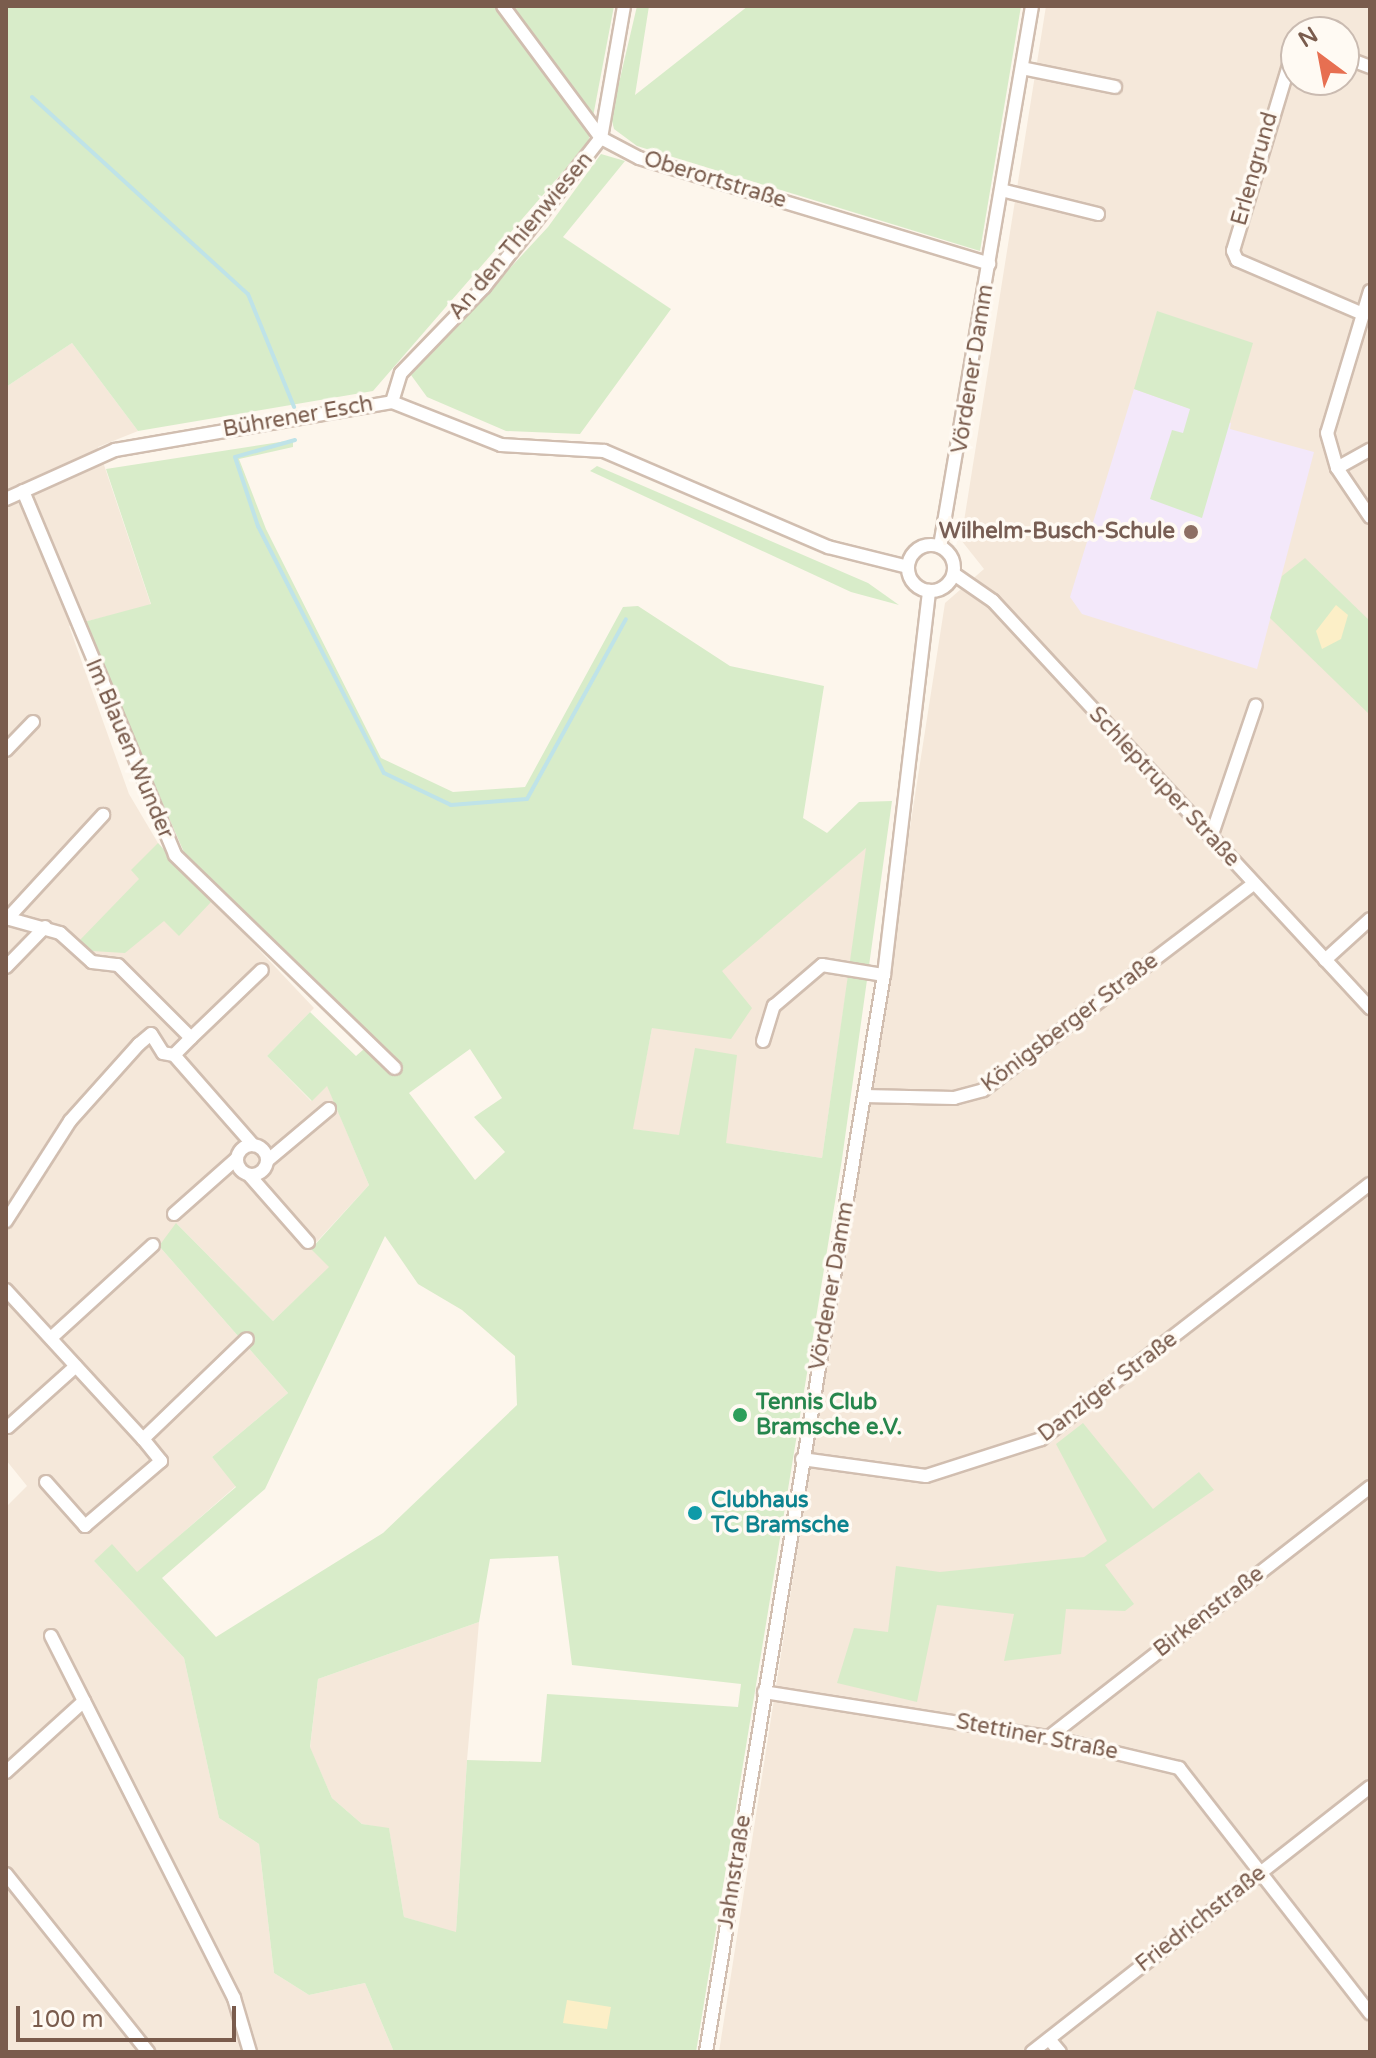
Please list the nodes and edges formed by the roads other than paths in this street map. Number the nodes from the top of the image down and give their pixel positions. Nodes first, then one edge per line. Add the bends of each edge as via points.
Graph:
1 (503, 6) edge
2 (624, 6) edge
3 (1032, 6) edge
4 (1022, 68) junction
5 (1115, 87) dead end
6 (1280, 95) edge
7 (601, 138) junction
8 (1001, 190) junction
9 (1098, 214) dead end
10 (989, 264) junction
11 (1370, 291) edge
12 (1363, 314) junction
13 (392, 402) junction
14 (1370, 450) edge
15 (1337, 468) junction
16 (23, 491) junction
17 (6, 499) edge
18 (1370, 517) edge
19 (940, 546) junction
20 (908, 567) junction
21 (954, 574) junction
22 (929, 591) junction
23 (1256, 705) dead end
24 (33, 722) dead end
25 (6, 750) edge
26 (103, 815) dead end
27 (1211, 837) junction
28 (1253, 884) junction
29 (6, 919) edge
30 (1370, 919) edge
31 (45, 927) junction
32 (1325, 960) junction
33 (6, 967) edge
34 (262, 970) dead end
35 (884, 975) junction
36 (1370, 1008) edge
37 (165, 1014) junction
38 (151, 1034) junction
39 (191, 1038) junction
40 (763, 1041) dead end
41 (174, 1055) junction
42 (395, 1068) dead end
43 (864, 1096) junction
44 (329, 1109) dead end
45 (253, 1145) junction
46 (236, 1159) junction
47 (267, 1161) junction
48 (250, 1176) junction
49 (1370, 1184) edge
50 (174, 1214) dead end
51 (6, 1221) edge
52 (308, 1242) dead end
53 (153, 1245) dead end
54 (6, 1290) edge
55 (51, 1338) junction
56 (247, 1339) dead end
57 (76, 1366) junction
58 (8, 1427) edge
59 (143, 1439) junction
60 (802, 1459) junction
61 (46, 1482) dead end
62 (1370, 1487) edge
63 (51, 1636) dead end
64 (764, 1692) junction
65 (84, 1701) junction
66 (1049, 1737) junction
67 (6, 1772) edge
68 (1370, 1787) edge
69 (1261, 1872) junction
70 (6, 1874) edge
71 (1370, 2013) edge
72 (1049, 2039) junction
73 (148, 2052) edge
74 (250, 2052) edge
75 (706, 2052) edge
76 (1032, 2052) edge
77 (1060, 2052) edge

1 - 7 street, Oberortstraße
2 - 7 street, An den Thienwiesen
3 - 4 street, Vördener Damm
4 - 5 street
4 - 8 street, Vördener Damm
6 - 12 street, Erlengrund via 1233,251 1237,260
7 - 10 street, Oberortstraße via 639,158
7 - 13 street, An den Thienwiesen via 484,287 401,373
8 - 9 street
8 - 10 street, Vördener Damm
10 - 19 street, Vördener Damm
11 - 12 street
12 - 15 street via 1327,433
13 - 16 street, Bührener Esch via 156,440
13 - 20 street, Bührener Esch via 501,445 604,451 828,547
14 - 15 street
15 - 18 street
16 - 17 street, Bührener Esch
16 - 42 street, Im Blauen Wunder via 175,855
19 - 20 street via 919,549
19 - 21 street via 954,561
20 - 22 street via 916,586
21 - 22 street
21 - 27 street, Schleptruper Straße via 980,588
22 - 35 street, Vördener Damm
23 - 27 street
24 - 25 street
26 - 29 street
27 - 28 street, Schleptruper Straße
28 - 32 street, Schleptruper Straße
28 - 43 street, Königsberger Straße via 983,1090 954,1098
29 - 31 street
30 - 32 street
31 - 33 street
31 - 37 street via 92,962 118,965
32 - 36 street, Schleptruper Straße
34 - 39 street
35 - 40 street via 822,965 774,1006
35 - 43 street, Vördener Damm
37 - 38 street
37 - 39 street
38 - 41 street via 163,1053
38 - 51 street via 70,1121
39 - 41 street
41 - 45 street
43 - 60 street, Vördener Damm
44 - 47 street
45 - 46 street
45 - 47 street
46 - 48 street
46 - 50 street
47 - 48 street
48 - 52 street
49 - 60 street, Danziger Straße via 1041,1439 926,1476
53 - 55 street
54 - 55 street
55 - 57 street
56 - 59 street
57 - 58 street
57 - 59 street
59 - 61 street via 161,1461 85,1526
60 - 64 street, Vördener Damm
62 - 66 street, Birkenstraße
63 - 65 street
64 - 66 street, Stettiner Straße
64 - 75 street, Jahnstraße
65 - 67 street
65 - 74 street via 234,1998
66 - 69 street, Stettiner Straße via 1179,1768
68 - 69 street, Friedrichstraße
69 - 71 street, Stettiner Straße
69 - 72 street, Friedrichstraße
70 - 73 street
72 - 76 street, Friedrichstraße
72 - 77 street

